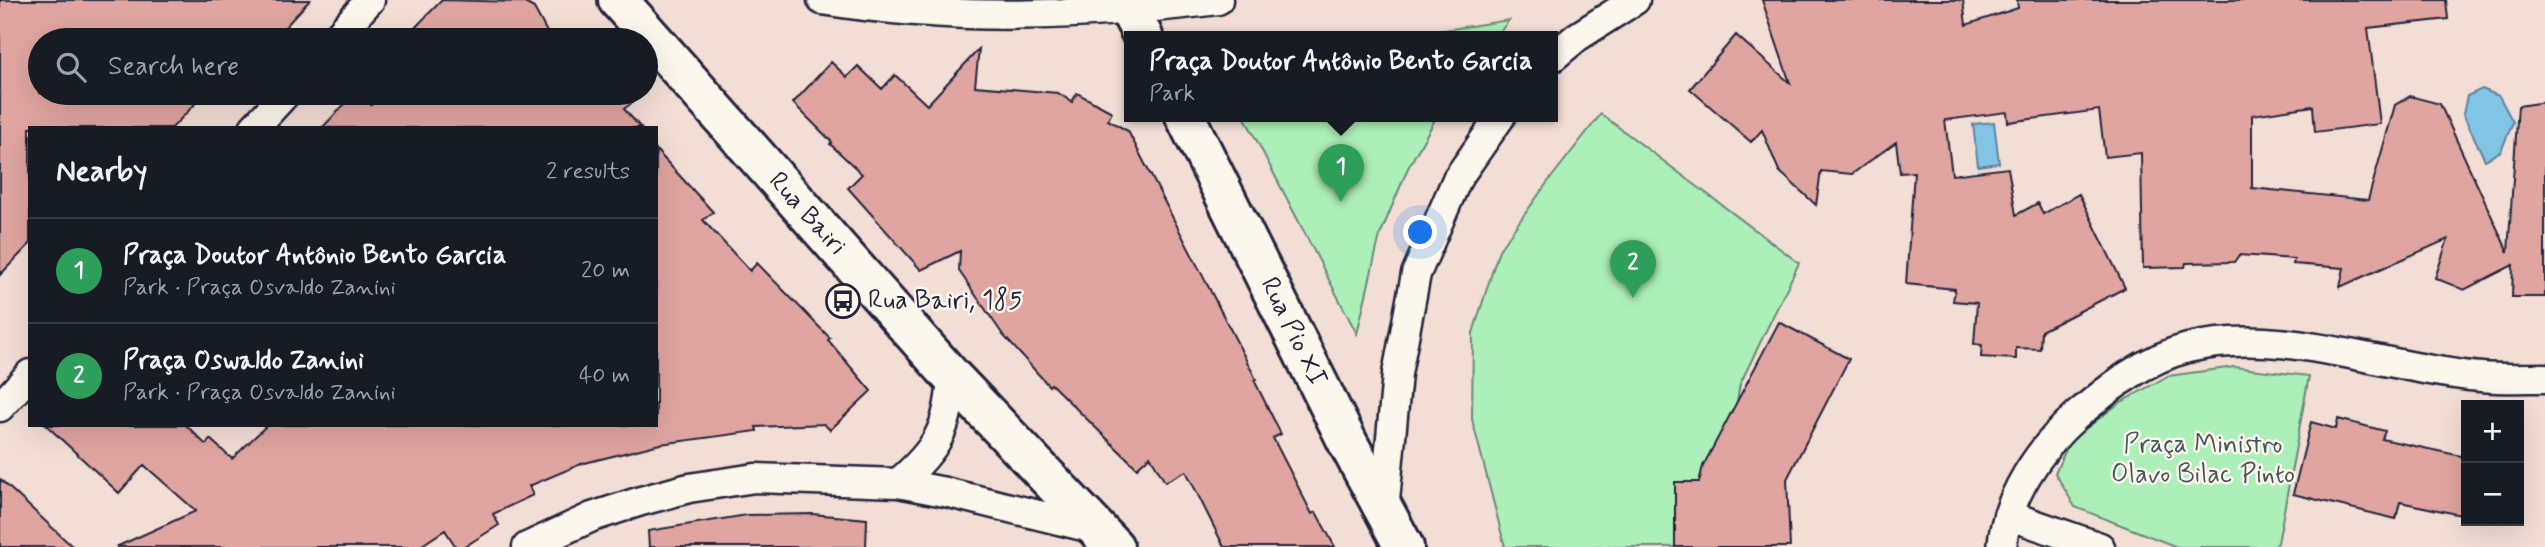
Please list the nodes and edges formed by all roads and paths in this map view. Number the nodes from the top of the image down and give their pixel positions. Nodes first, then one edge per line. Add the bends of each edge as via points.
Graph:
1 (618, 0) edge
2 (822, 0) edge
3 (1218, 0) edge
4 (1635, 0) edge
5 (370, 1) edge
6 (1134, 12) edge
7 (345, 28) edge
8 (643, 28) edge
9 (658, 45) edge
10 (1558, 53) edge
11 (275, 105) edge
12 (1188, 122) edge
13 (1497, 122) edge
14 (256, 126) edge
15 (28, 376) edge
16 (952, 377) junction
17 (2545, 378) edge
18 (0, 407) edge
19 (898, 483) junction
20 (1384, 511) junction
21 (2008, 515) junction
22 (1105, 538) edge
23 (527, 547) edge
24 (1404, 547) edge
25 (2002, 547) edge
26 (2100, 547) edge

1 - 8 main road, Rua Bairi
2 - 6 street via 955,14
3 - 6 street
4 - 10 street
5 - 7 street
9 - 16 main road, Rua Bairi
11 - 14 street
12 - 20 main road, Rua Pio XI
13 - 20 street via 1457,179 1416,274 1397,374
15 - 18 street
16 - 19 street via 942,434
16 - 22 main road, Rua Bairi
17 - 21 street via 2481,377 2273,342 2231,341 2186,348 2114,383 2054,436 2031,466
19 - 22 street
19 - 23 street via 755,478 689,488 592,517
20 - 24 main road, Rua Pio XI
21 - 25 street
21 - 26 street

